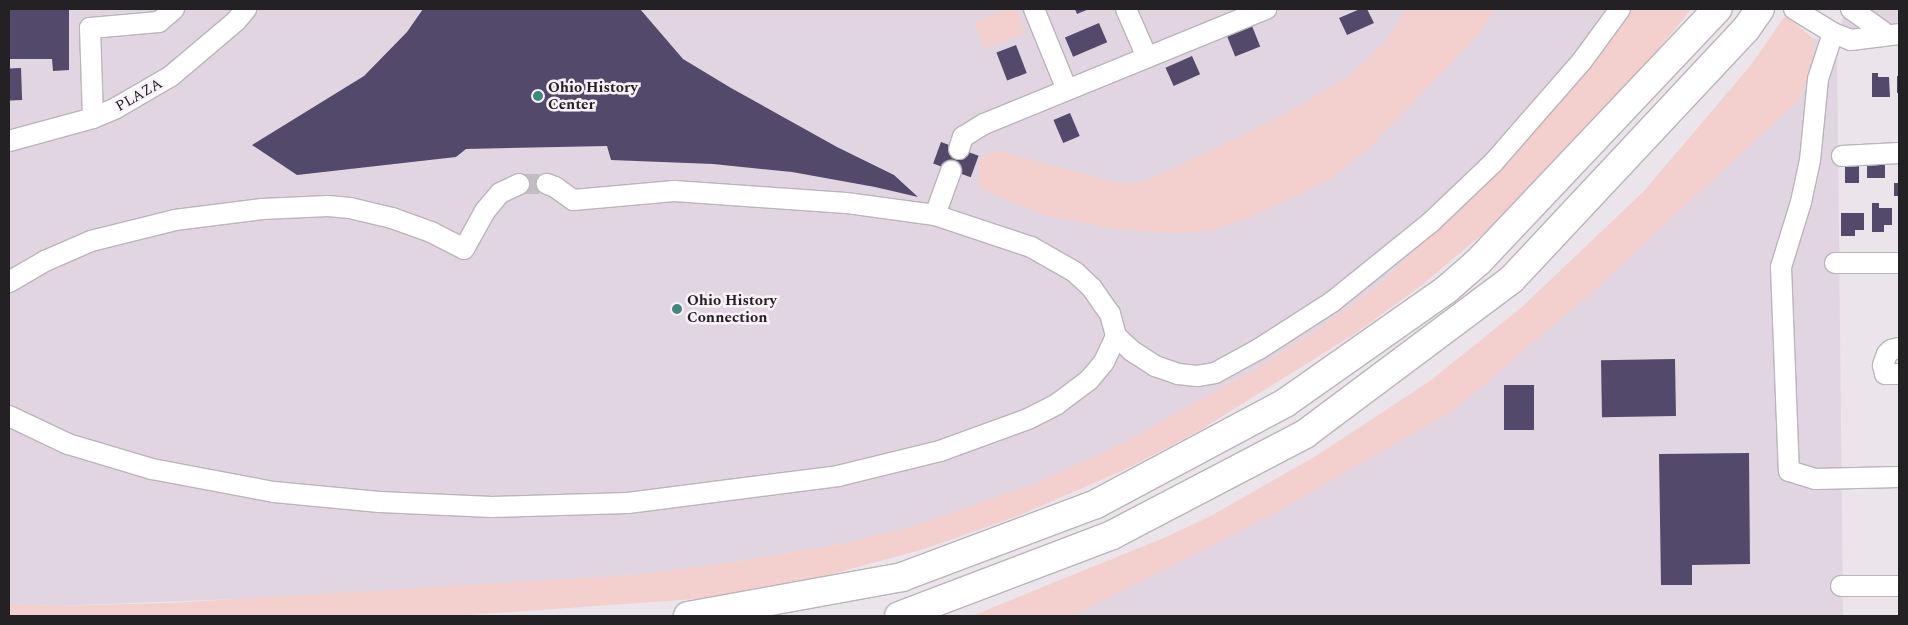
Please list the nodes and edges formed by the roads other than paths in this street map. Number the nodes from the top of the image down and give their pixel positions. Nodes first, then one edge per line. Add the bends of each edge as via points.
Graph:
1 (174, 9) edge
2 (246, 9) edge
3 (1034, 9) edge
4 (1126, 9) edge
5 (1266, 9) edge
6 (1620, 9) edge
7 (1717, 9) edge
8 (1794, 9) edge
9 (1851, 9) edge
10 (1234, 15) edge
11 (1753, 19) edge
12 (1832, 33) junction
13 (1892, 34) edge
14 (1148, 57) junction
15 (1067, 90) junction
16 (93, 118) junction
17 (9, 141) edge
18 (959, 148) dead end
19 (1899, 153) edge
20 (1842, 156) dead end
21 (951, 171) dead end
22 (520, 184) tunnel mouth
23 (546, 184) tunnel mouth
24 (935, 215) junction
25 (1899, 263) edge
26 (1835, 264) dead end
27 (9, 282) edge
28 (1116, 336) junction
29 (1899, 348) edge
30 (1899, 374) edge
31 (9, 416) edge
32 (1899, 478) edge
33 (1841, 586) dead end
34 (1899, 586) edge
35 (688, 616) edge
36 (899, 616) edge

1 - 16 street via 159,22 90,28
2 - 16 street, PLAZA via 171,76
3 - 15 street
4 - 14 street
5 - 10 street
6 - 28 street via 1582,62 1493,163 1431,222 1332,302 1215,373 1196,376 1155,366 1132,352
7 - 35 highway via 1478,262 1447,288 1285,403 1096,504 902,577
8 - 12 street
9 - 13 street
10 - 14 street
11 - 36 highway via 1511,280 1305,434 1112,535
12 - 13 street via 1850,40
12 - 32 street via 1818,79 1810,160 1782,267 1789,471 1815,479
14 - 15 street
15 - 18 street via 984,124 963,137
16 - 17 street, PLAZA
19 - 20 street
21 - 24 street
22 - 27 street via 500,194 484,211 464,249 392,218 350,208 262,208 174,220 91,241 45,261
23 - 24 street via 573,200 674,191 846,203
24 - 28 street via 1030,247 1075,272 1092,288 1110,314
25 - 26 street
28 - 31 street via 1104,362 1089,380 1057,404 1028,419 940,451 838,476 628,503 492,507 380,502 274,492 152,469 68,444
29 - 30 street via 1890,350 1883,365 1885,374
33 - 34 street

